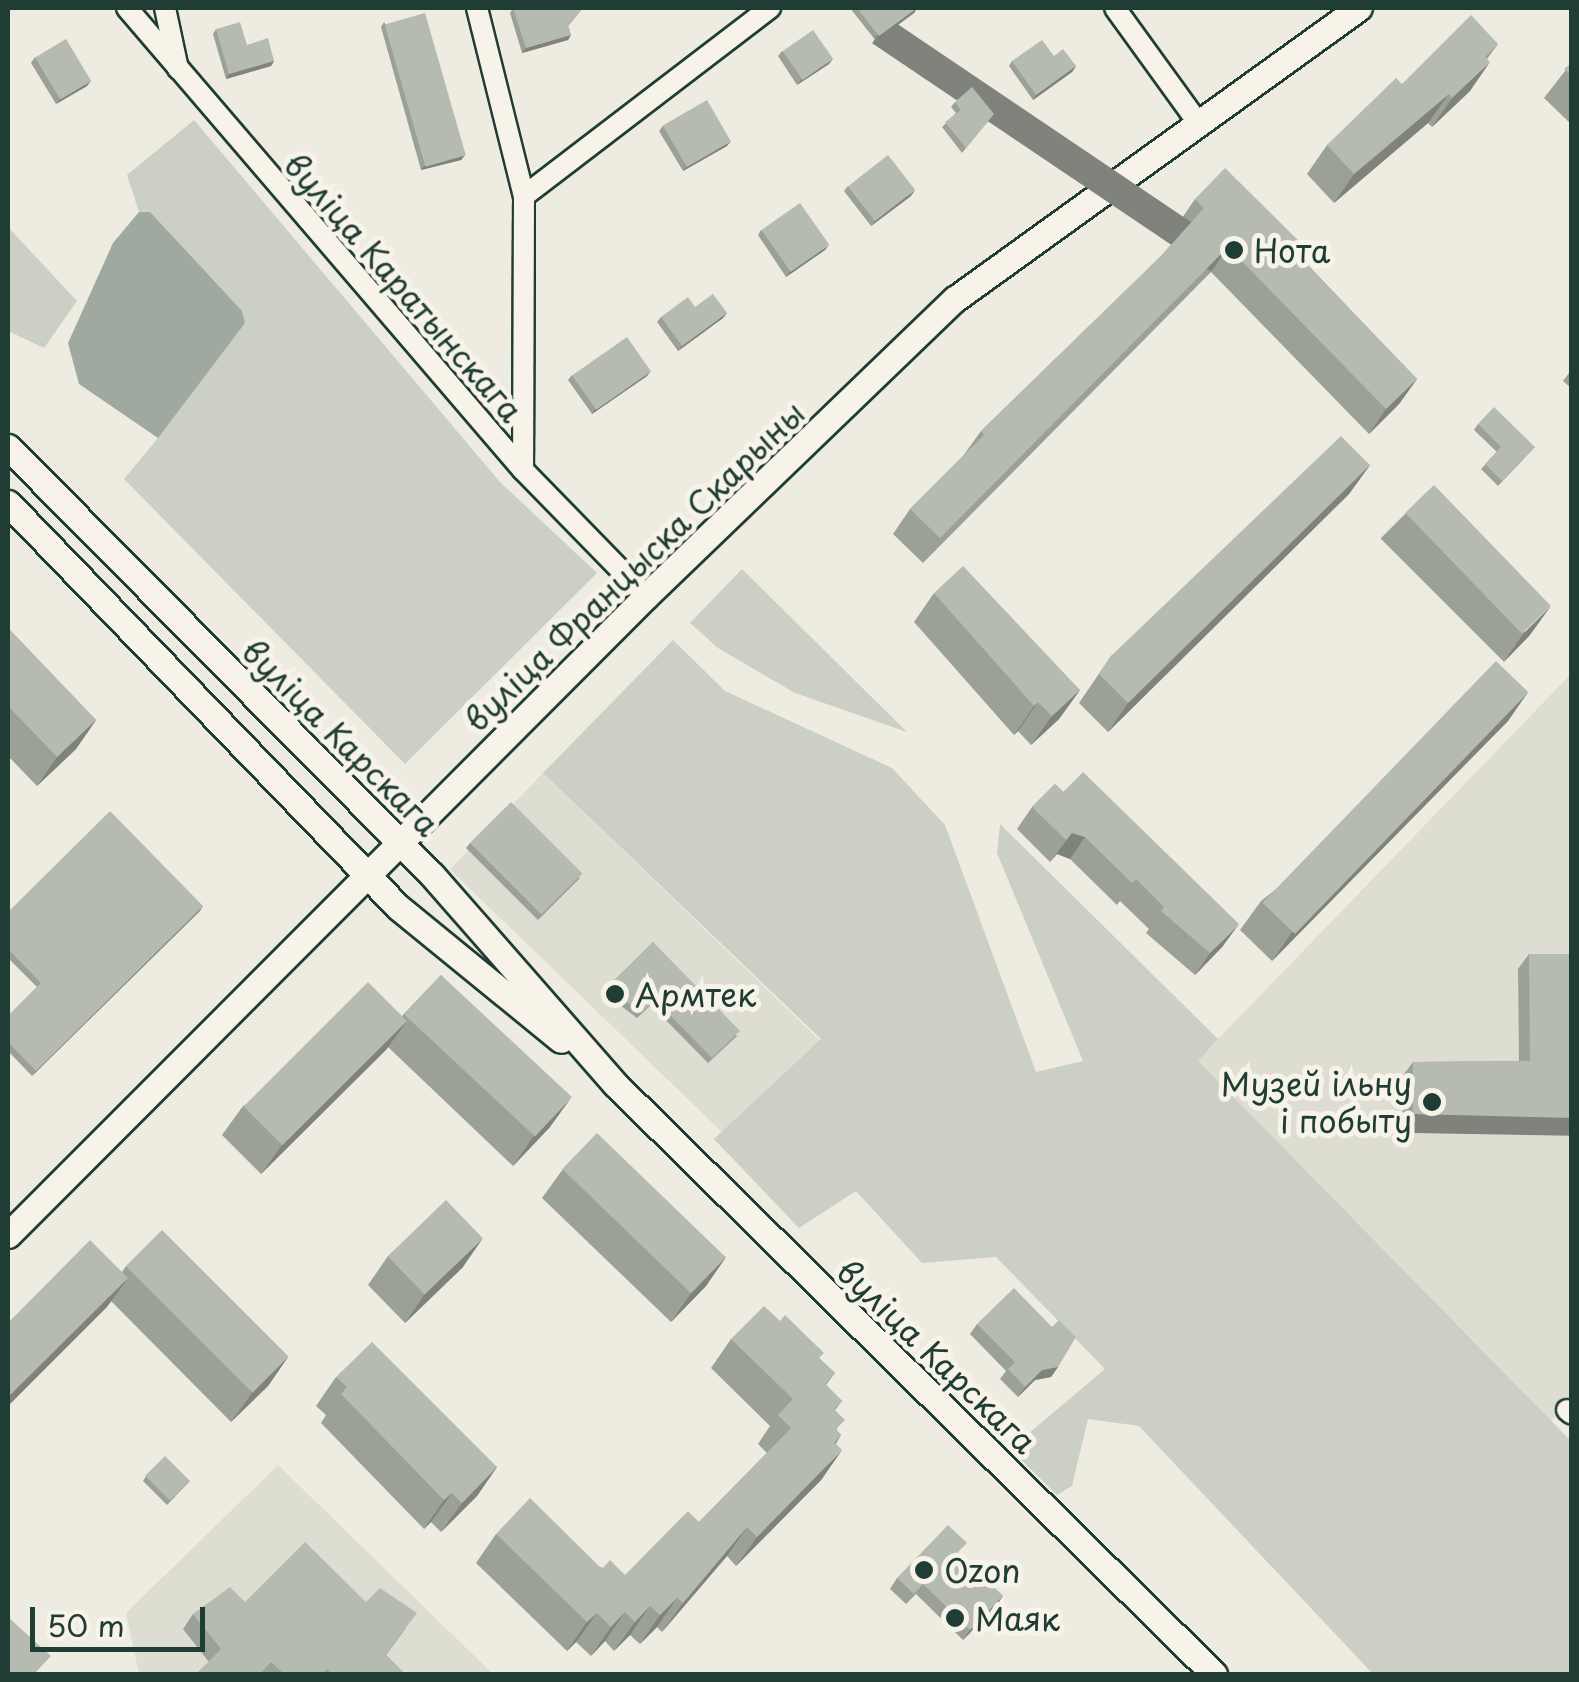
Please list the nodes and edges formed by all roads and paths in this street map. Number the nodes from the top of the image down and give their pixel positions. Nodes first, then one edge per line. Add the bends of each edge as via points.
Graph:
1 (127, 8) edge
2 (164, 8) edge
3 (477, 8) edge
4 (770, 8) edge
5 (1114, 8) edge
6 (1359, 8) edge
7 (179, 74) junction
8 (1196, 120) junction
9 (524, 196) junction
10 (8, 448) edge
11 (523, 470) junction
12 (8, 503) edge
13 (646, 596) junction
14 (400, 843) junction
15 (368, 875) junction
16 (615, 1084) junction
17 (8, 1235) edge
18 (1214, 1674) edge

1 - 7 street, вуліца Каратынскага
2 - 7 street
3 - 9 street
4 - 9 street
5 - 8 street
6 - 8 street, вуліца Францыска Скарыны
7 - 11 street, вуліца Каратынскага
8 - 13 street, вуліца Францыска Скарыны via 955,299
9 - 11 street
10 - 14 street, вуліца Карскага
11 - 13 street, вуліца Каратынскага
12 - 15 street, вуліца Карскага
13 - 14 street, вуліца Францыска Скарыны
14 - 15 street, вуліца Францыска Скарыны
14 - 16 street, вуліца Карскага
15 - 16 street, вуліца Карскага via 398,907
15 - 17 street, вуліца Францыска Скарыны
16 - 18 street, вуліца Карскага

